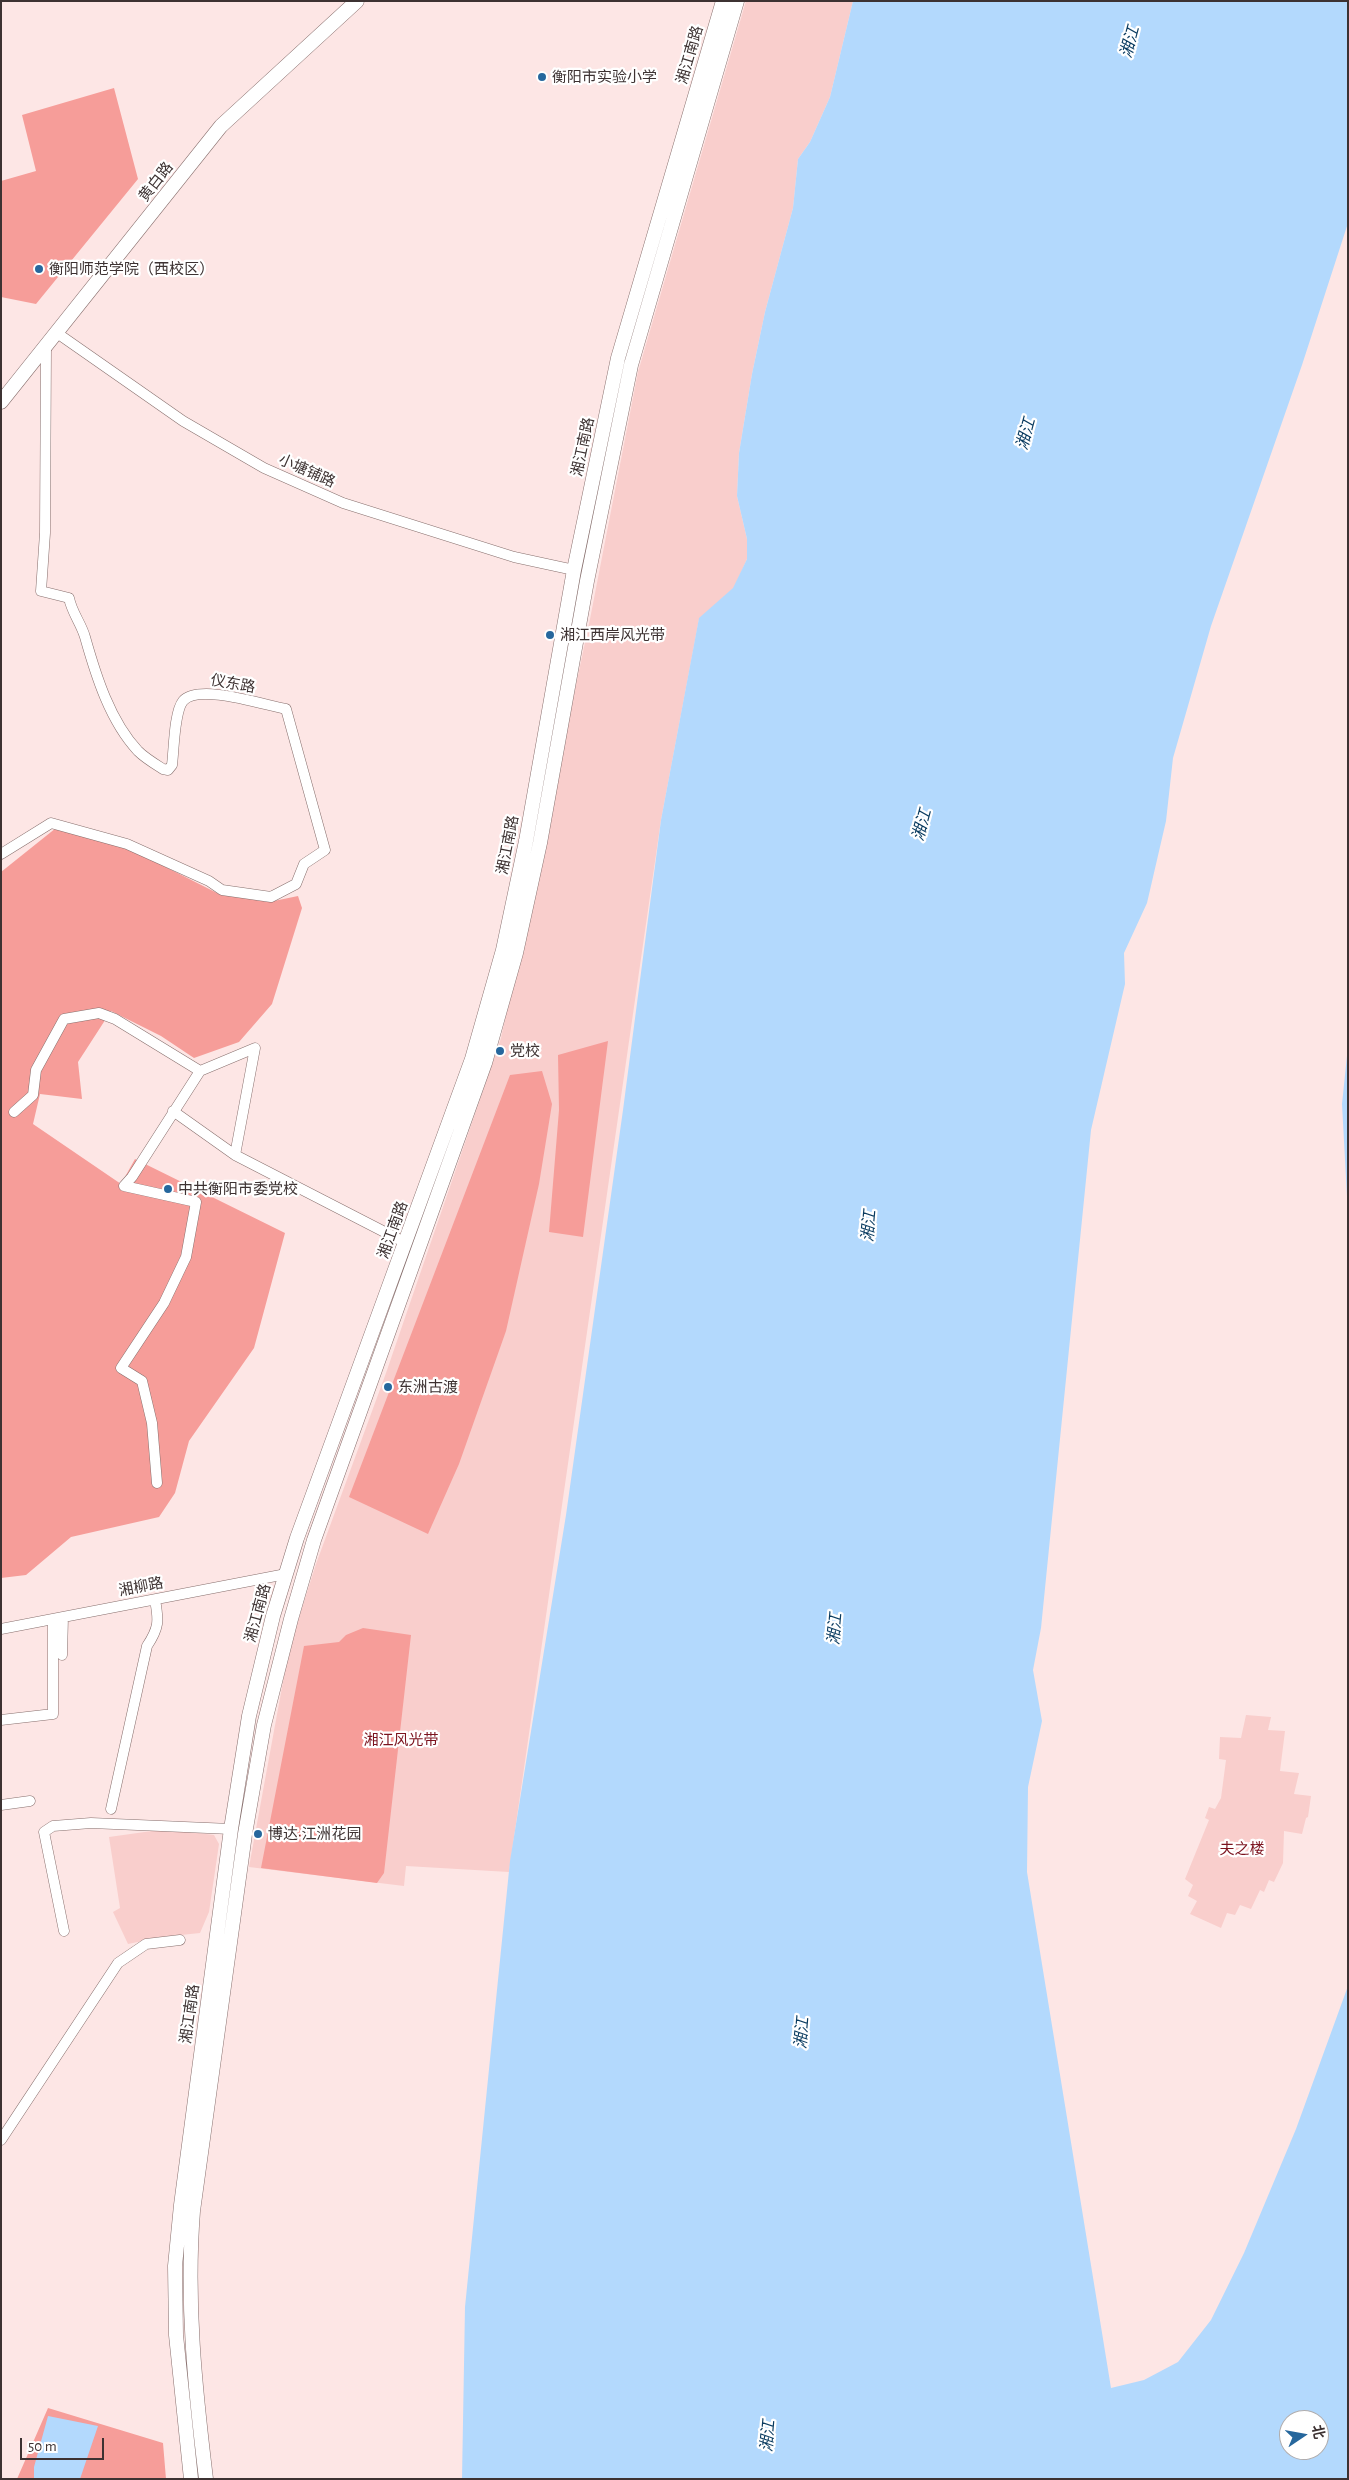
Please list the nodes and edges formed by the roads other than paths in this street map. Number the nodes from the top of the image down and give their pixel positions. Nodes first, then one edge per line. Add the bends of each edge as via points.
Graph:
1 (357, 1) edge
2 (723, 1) edge
3 (737, 1) edge
4 (57, 333) junction
5 (46, 346) junction
6 (1, 402) edge
7 (574, 570) junction
8 (1, 854) edge
9 (200, 1071) junction
10 (172, 1111) junction
11 (14, 1112) dead end
12 (235, 1155) junction
13 (406, 1243) junction
14 (157, 1483) dead end
15 (286, 1574) junction
16 (155, 1600) junction
17 (58, 1619) junction
18 (1, 1629) edge
19 (58, 1643) junction
20 (62, 1655) dead end
21 (1, 1720) edge
22 (30, 1801) dead end
23 (1, 1804) edge
24 (111, 1809) dead end
25 (230, 1829) junction
26 (64, 1930) dead end
27 (180, 1940) dead end
28 (1, 2140) edge
29 (191, 2479) edge
30 (206, 2479) edge

1 - 4 main road, 黄白路 via 221,126
2 - 7 main road, 湘江南路 via 618,358
3 - 30 main road, 湘江南路 via 631,365 516,953 485,1063 314,1540 264,1726 244,1844 193,2211 190,2255 194,2380
4 - 5 main road, 黄白路
4 - 7 street, 小塘铺路 via 183,420 264,468 343,503 514,557
5 - 6 main road, 黄白路
5 - 8 street, 仪东路 via 45,533 41,591 70,598 72,611 114,717 139,752 163,769 168,770 172,765 178,715 182,702 192,694 208,693 286,709 325,850 304,864 296,884 271,897 222,890 127,844 51,823
7 - 13 main road, 湘江南路 via 526,841 503,950 472,1059
9 - 10 street
9 - 11 street via 115,1018 99,1013 64,1019 36,1070 33,1095
9 - 12 street via 255,1048
10 - 12 street
10 - 14 street via 124,1186 196,1202 186,1257 164,1303 120,1368 142,1381 152,1424
12 - 13 street
13 - 15 main road, 湘江南路
15 - 16 street, 湘柳路
15 - 25 main road, 湘江南路 via 249,1716
16 - 17 street, 湘柳路
16 - 24 street via 159,1620 147,1646
17 - 18 street, 湘柳路
17 - 19 street
19 - 20 street
19 - 21 street via 53,1714
22 - 23 street
25 - 26 street via 91,1823 53,1826 44,1832
25 - 29 main road, 湘江南路 via 175,2266 176,2335
27 - 28 street via 146,1944 118,1963

